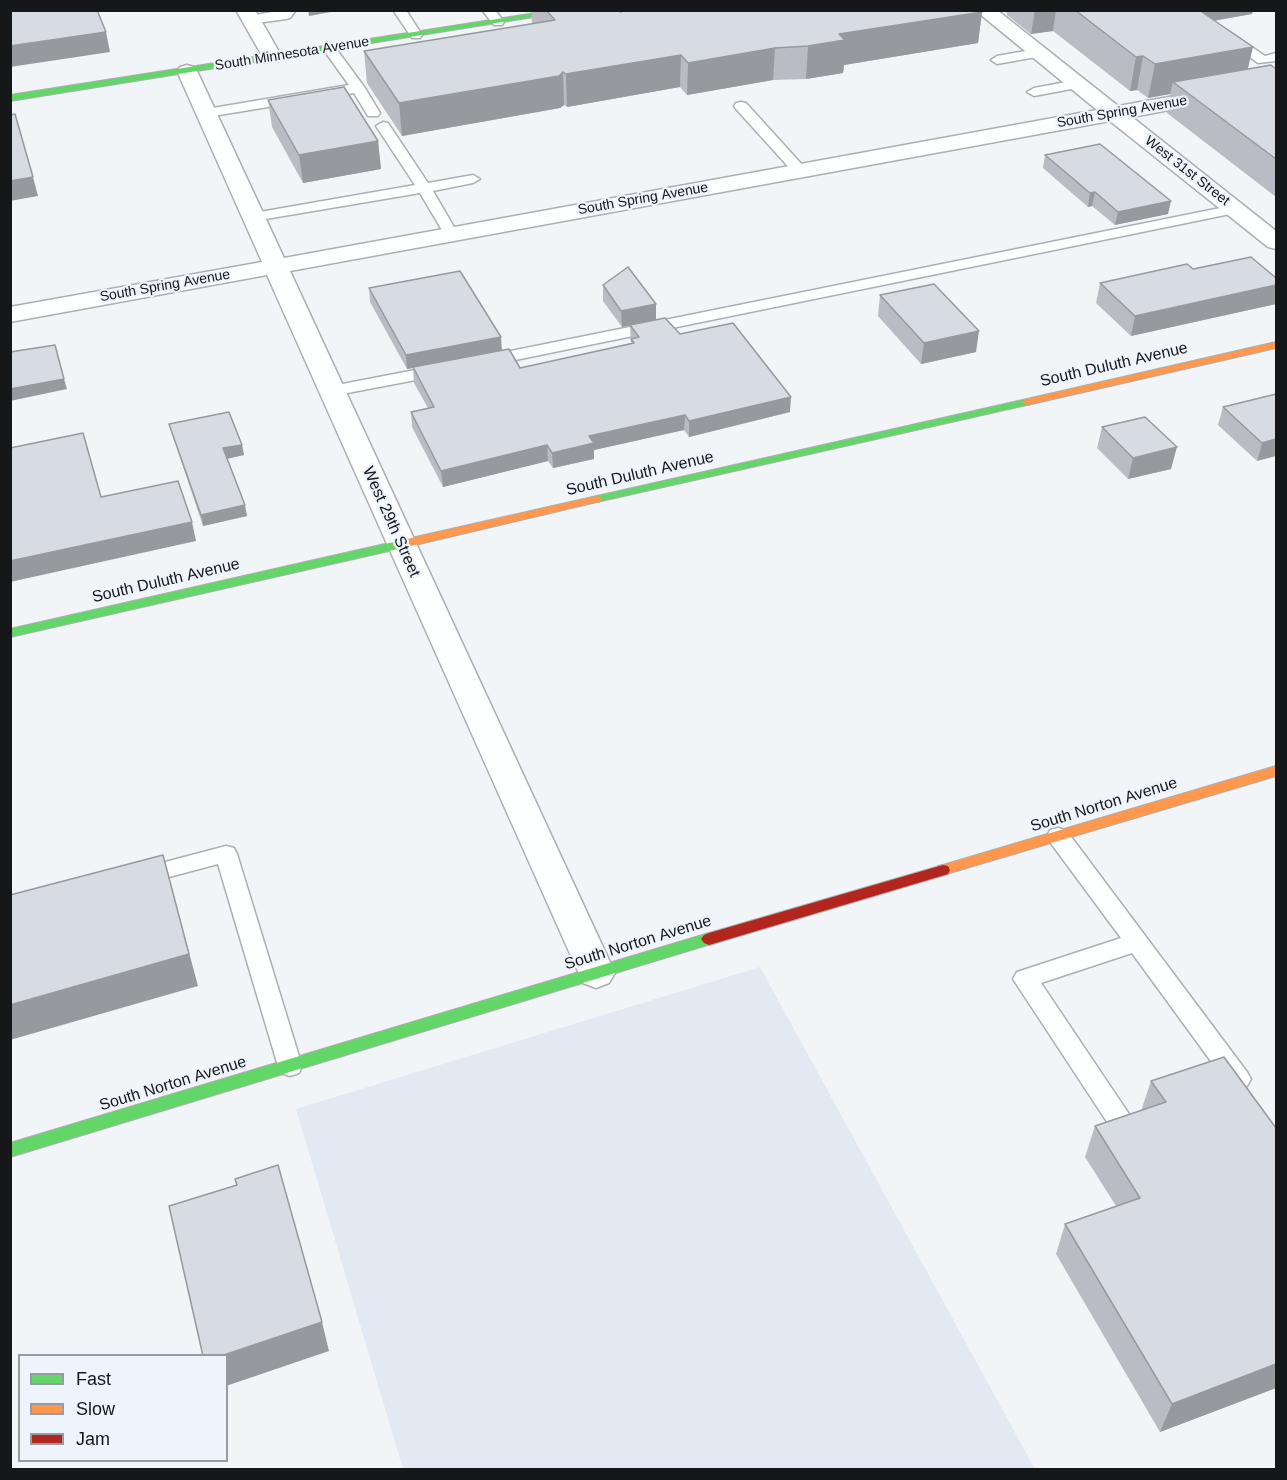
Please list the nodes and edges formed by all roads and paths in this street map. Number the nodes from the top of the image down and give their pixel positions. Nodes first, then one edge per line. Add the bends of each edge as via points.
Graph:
1 (290, 10) edge
2 (399, 10) edge
3 (488, 10) edge
4 (573, 10) edge
5 (984, 10) edge
6 (248, 15) edge
7 (498, 22) junction
8 (1219, 29) edge
9 (416, 35) junction
10 (329, 49) junction
11 (1037, 53) junction
12 (272, 57) junction
13 (1276, 57) edge
14 (997, 60) dead end
15 (187, 71) junction
16 (1077, 84) junction
17 (1276, 84) edge
18 (358, 88) junction
19 (1034, 92) dead end
20 (10, 98) edge
21 (741, 106) dead end
22 (207, 113) junction
23 (373, 113) dead end
24 (1114, 114) junction
25 (383, 126) dead end
26 (800, 171) junction
27 (473, 179) dead end
28 (424, 188) junction
29 (1235, 209) junction
30 (254, 218) junction
31 (451, 234) junction
32 (1276, 242) edge
33 (276, 266) junction
34 (10, 315) edge
35 (1276, 345) edge
36 (332, 391) junction
37 (402, 545) junction
38 (10, 633) edge
39 (1276, 771) edge
40 (1058, 836) junction
41 (113, 884) edge
42 (1137, 942) junction
43 (596, 973) junction
44 (290, 1066) junction
45 (1254, 1100) edge
46 (1120, 1120) edge
47 (10, 1150) edge

1 - 6 lane via 286,15
2 - 9 lane
3 - 7 lane
4 - 7 street, South Minnesota Avenue
5 - 11 street, West 31st Street
6 - 12 street
7 - 9 street, South Minnesota Avenue
8 - 13 lane via 1263,60
9 - 10 street, South Minnesota Avenue
10 - 12 street, South Minnesota Avenue
10 - 18 lane
11 - 14 lane
11 - 16 street, West 31st Street
12 - 15 street, South Minnesota Avenue
15 - 20 street, South Minnesota Avenue
15 - 22 street, West 29th Street
16 - 19 lane
16 - 24 street, West 31st Street
17 - 24 street, South Spring Avenue
18 - 22 lane
18 - 23 lane
21 - 26 lane
22 - 30 street, West 29th Street
24 - 26 street, South Spring Avenue
24 - 29 street, West 31st Street
25 - 28 lane
26 - 31 street, South Spring Avenue
27 - 28 lane
28 - 30 lane
28 - 31 lane
29 - 32 street, West 31st Street
29 - 36 lane
30 - 33 street, West 29th Street
31 - 33 street, South Spring Avenue
33 - 34 street, South Spring Avenue
33 - 36 street, West 29th Street
35 - 37 street, South Duluth Avenue
36 - 37 street, West 29th Street
37 - 38 street, South Duluth Avenue
37 - 43 street, West 29th Street
39 - 40 street, South Norton Avenue
40 - 42 lane
40 - 43 street, South Norton Avenue
41 - 44 lane via 226,854
42 - 45 lane
42 - 46 lane via 1025,979
43 - 44 street, South Norton Avenue
44 - 47 street, South Norton Avenue

